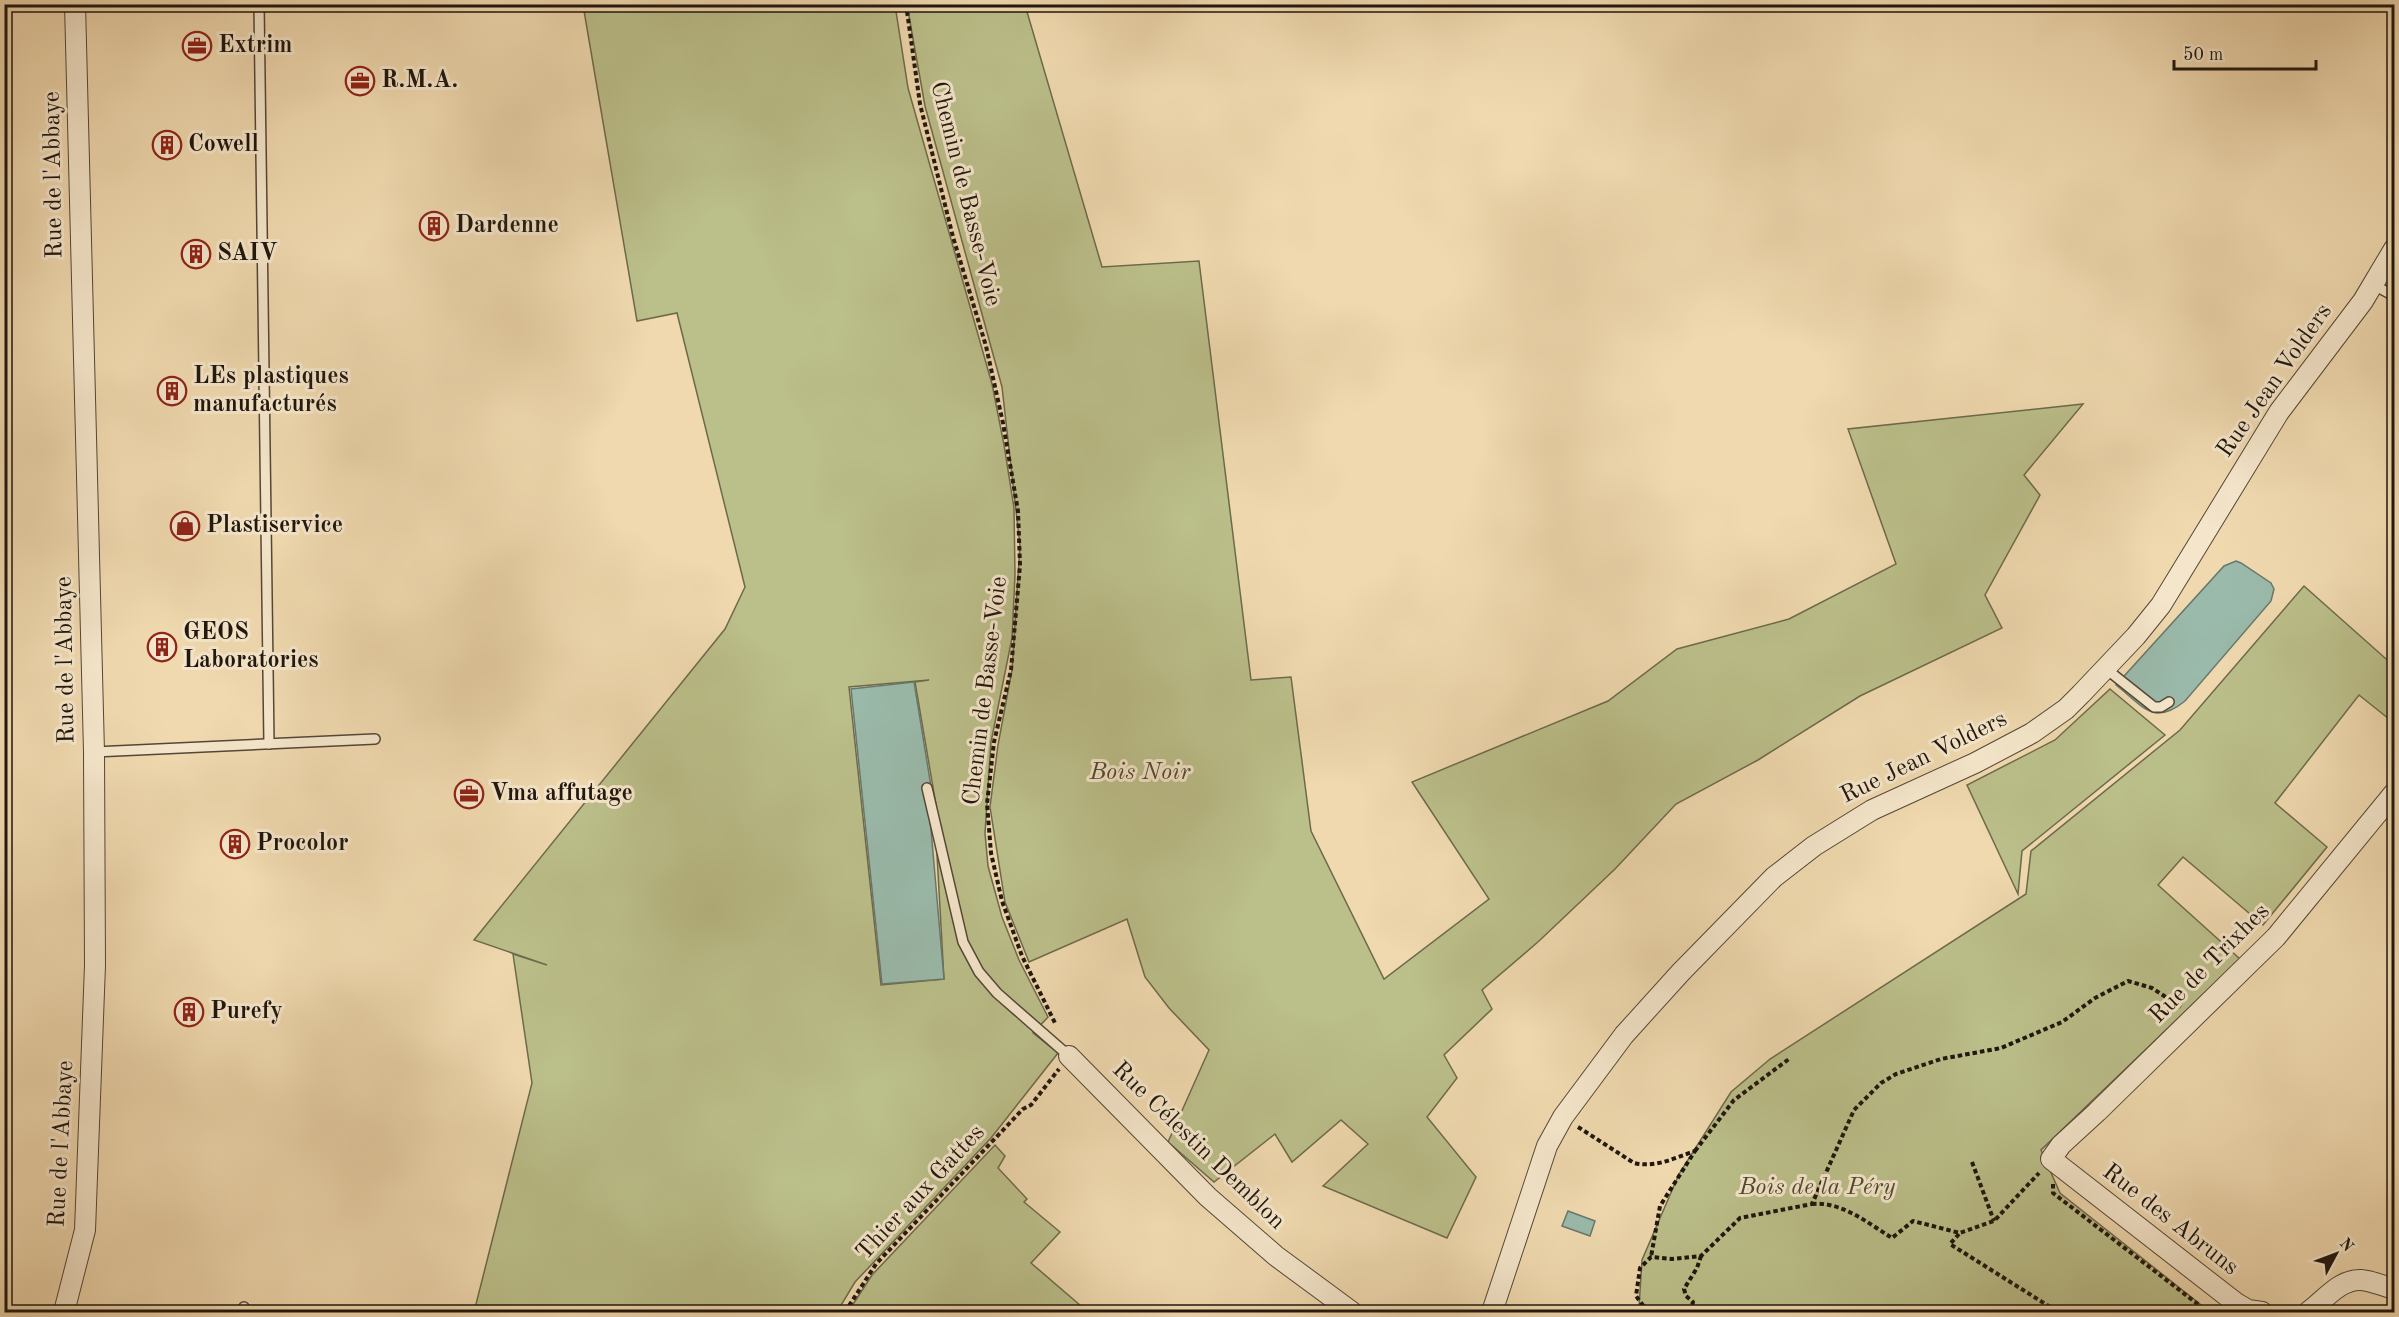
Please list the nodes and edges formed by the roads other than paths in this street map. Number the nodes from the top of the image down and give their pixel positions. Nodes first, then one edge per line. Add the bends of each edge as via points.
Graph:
1 (75, 4) edge
2 (259, 4) edge
3 (2394, 249) edge
4 (2374, 285) junction
5 (2394, 296) edge
6 (2105, 668) junction
7 (2169, 702) dead end
8 (375, 739) dead end
9 (269, 744) junction
10 (94, 753) junction
11 (927, 788) dead end
12 (2391, 801) edge
13 (1069, 1056) joint
14 (2051, 1160) joint
15 (2394, 1289) edge
16 (64, 1312) edge
17 (1352, 1312) edge
18 (1492, 1312) edge
19 (2262, 1312) edge
20 (2308, 1312) edge

1 - 10 street, Rue de l'Abbaye
2 - 9 lane
3 - 4 street, Rue Jean Volders
4 - 5 lane
4 - 6 street, Rue Jean Volders via 2278,412 2161,605
6 - 7 lane via 2154,707
6 - 18 street, Rue Jean Volders via 2049,723 2002,750 1872,810 1830,835 1774,877 1682,972 1624,1035 1563,1117 1543,1157
8 - 9 lane
9 - 10 lane
10 - 16 street, Rue de l'Abbaye via 95,965 85,1230
11 - 13 lane via 963,942 979,972 997,993
12 - 14 street, Rue de Trixhes via 2276,937 2061,1144
13 - 17 street, Rue Célestin Demblon via 1208,1197 1276,1256
14 - 19 street, Rue des Abruns via 2236,1303
15 - 20 street via 2360,1280 2347,1283

